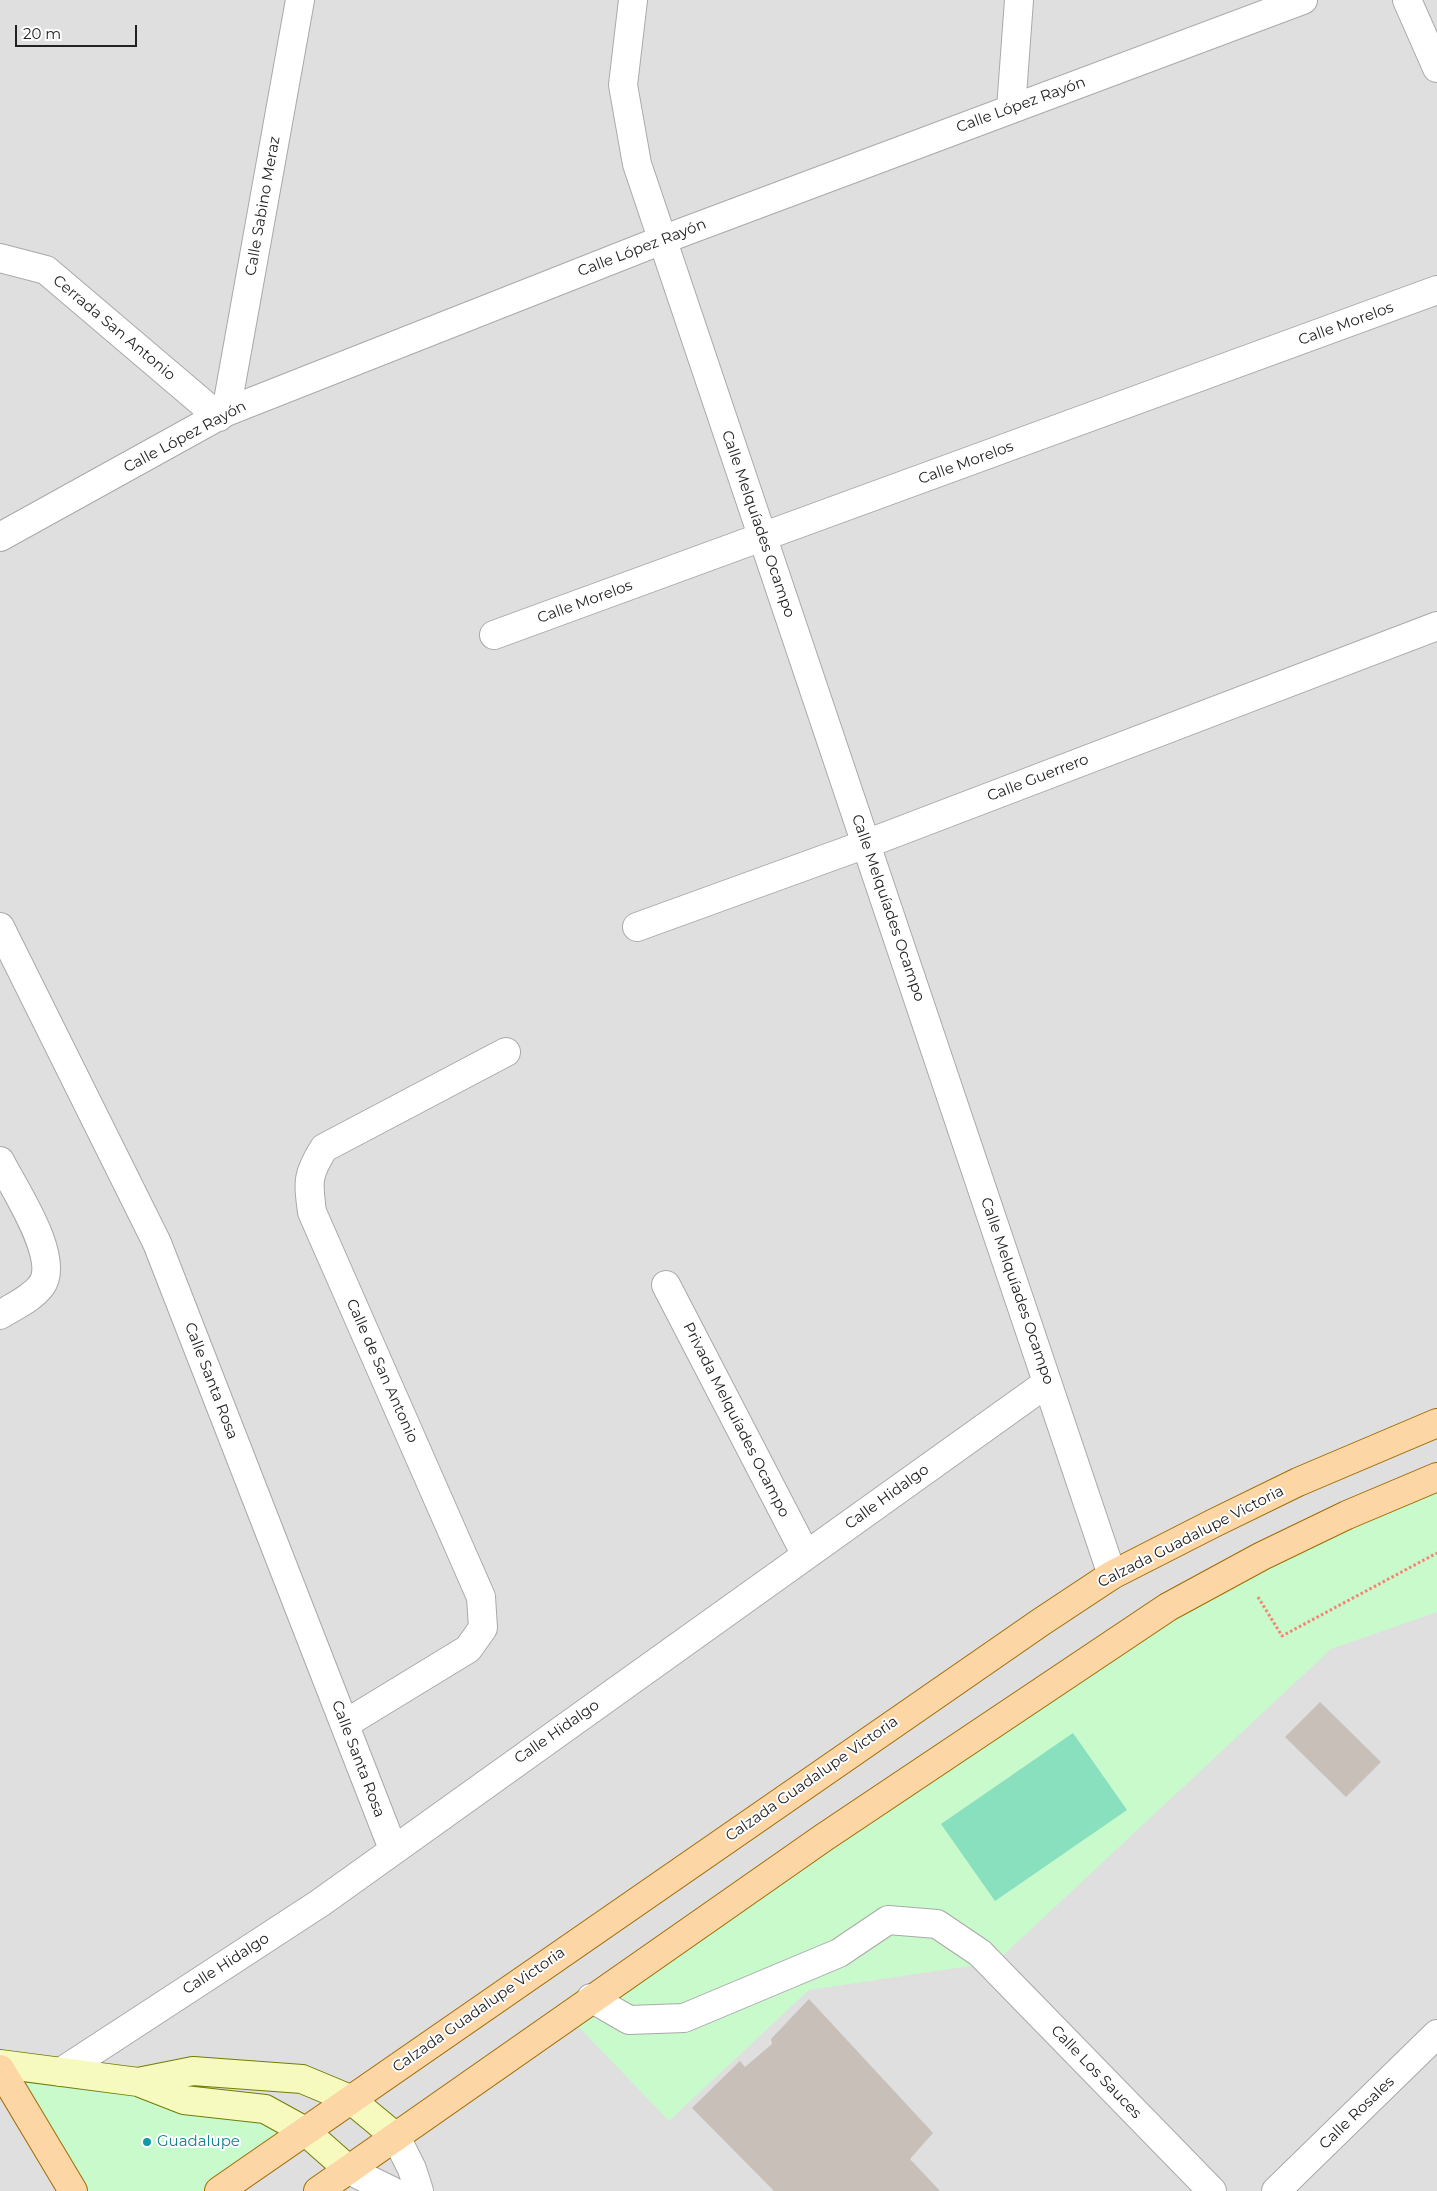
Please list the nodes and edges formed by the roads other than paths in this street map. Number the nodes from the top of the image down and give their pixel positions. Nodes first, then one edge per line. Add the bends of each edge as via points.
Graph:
1 (300, 0) edge
2 (633, 0) edge
3 (1019, 0) edge
4 (1303, 0) edge
5 (1407, 0) edge
6 (1437, 68) edge
7 (1011, 109) junction
8 (662, 240) junction
9 (0, 258) edge
10 (1437, 290) edge
11 (223, 414) junction
12 (0, 537) edge
13 (763, 537) junction
14 (1437, 626) edge
15 (494, 635) dead end
16 (866, 844) junction
17 (0, 927) edge
18 (638, 927) dead end
19 (506, 1052) dead end
20 (0, 1161) edge
21 (666, 1285) dead end
22 (0, 1315) edge
23 (1047, 1382) junction
24 (1437, 1423) edge
25 (1437, 1478) edge
26 (806, 1555) junction
27 (1112, 1576) junction
28 (345, 1724) junction
29 (393, 1849) junction
30 (591, 1998) junction
31 (1437, 2034) edge
32 (0, 2064) edge
33 (0, 2069) edge
34 (61, 2072) junction
35 (138, 2082) junction
36 (350, 2099) junction
37 (305, 2131) junction
38 (396, 2137) junction
39 (349, 2170) junction
40 (73, 2191) edge
41 (219, 2191) edge
42 (318, 2191) edge
43 (392, 2191) edge
44 (419, 2191) edge
45 (1212, 2191) edge
46 (1276, 2191) edge

1 - 11 street, Calle Sabino Meraz
2 - 8 street, Calle Melquíades Ocampo via 623,85 637,164
3 - 7 street
4 - 7 street, Calle López Rayón
5 - 6 street
7 - 8 street, Calle López Rayón
8 - 11 street, Calle López Rayón
8 - 13 street, Calle Melquíades Ocampo
9 - 11 street, Cerrada San Antonio via 46,270
10 - 13 street, Calle Morelos
11 - 12 street, Calle López Rayón
13 - 15 street, Calle Morelos
13 - 16 street, Calle Melquíades Ocampo
14 - 16 street, Calle Guerrero
16 - 18 street, Calle Guerrero
16 - 23 street, Calle Melquíades Ocampo
17 - 28 street, Calle Santa Rosa via 157,1243
19 - 28 street, Calle de San Antonio via 324,1148 311,1169 312,1212 481,1597 483,1628 468,1649
20 - 22 street via 43,1245 47,1271 42,1285
21 - 26 street, Privada Melquíades Ocampo
23 - 26 street, Calle Hidalgo
23 - 27 street, Calle Melquíades Ocampo
24 - 27 main road, Calzada Guadalupe Victoria via 1298,1482
25 - 30 main road via 1348,1515 1168,1607 831,1832
26 - 29 street, Calle Hidalgo
27 - 36 main road, Calzada Guadalupe Victoria
28 - 29 street, Calle Santa Rosa
29 - 34 street, Calle Hidalgo via 320,1903
30 - 38 main road
30 - 45 street, Calle Los Sauces via 630,2020 684,2018 839,1953 888,1920 937,1924 980,1952
31 - 46 street, Calle Rosales
32 - 34 main road
33 - 40 main road
34 - 35 main road
35 - 36 main road via 193,2071 302,2079
35 - 37 main road via 184,2100 265,2109
36 - 37 main road, Calzada Guadalupe Victoria
36 - 38 main road
37 - 39 main road
37 - 41 main road, Calzada Guadalupe Victoria
38 - 39 main road
38 - 44 street via 412,2168
39 - 42 main road
39 - 43 street

